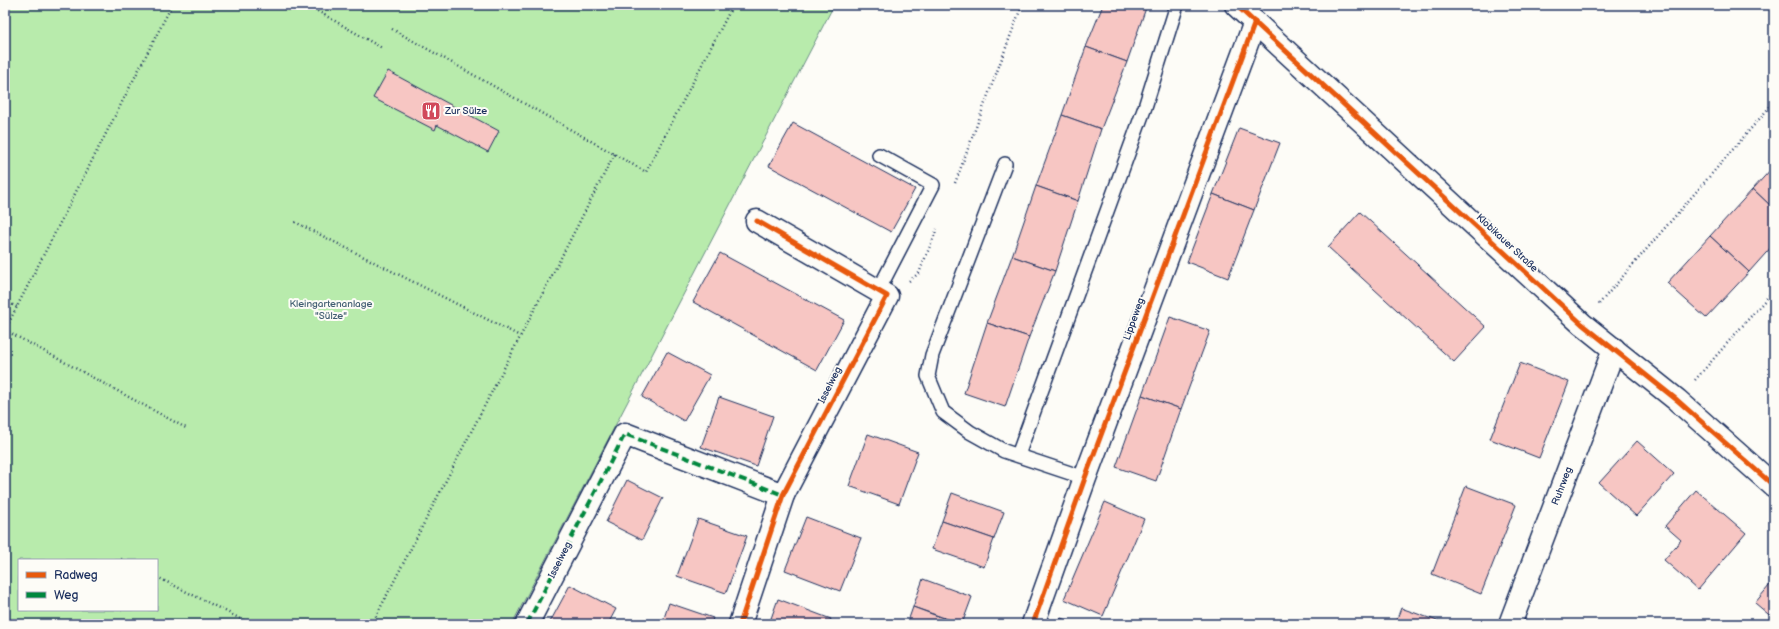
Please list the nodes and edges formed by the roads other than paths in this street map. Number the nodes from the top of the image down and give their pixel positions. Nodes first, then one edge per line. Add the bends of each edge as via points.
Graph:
1 (1177, 5) edge
2 (1236, 5) edge
3 (1255, 22) junction
4 (879, 155) dead end
5 (1005, 164) dead end
6 (757, 221) dead end
7 (882, 293) junction
8 (1614, 349) junction
9 (1018, 455) junction
10 (1085, 478) junction
11 (1774, 486) edge
12 (783, 495) junction
13 (527, 624) edge
14 (740, 624) edge
15 (1033, 624) edge
16 (1510, 624) edge

1 - 9 lane via 1145,107
2 - 3 street, Klobikauer Straße
3 - 8 street, Klobikauer Straße via 1582,324
3 - 10 street, Lippeweg
4 - 7 lane via 933,185
5 - 9 lane via 932,356 928,376 943,412 970,432
6 - 7 street
7 - 12 street, Isselweg
8 - 11 street, Klobikauer Straße via 1677,400
8 - 16 street, Ruhrweg
9 - 10 lane
10 - 15 street, Lippeweg
12 - 13 street, Isselweg via 625,434
12 - 14 street, Isselweg

